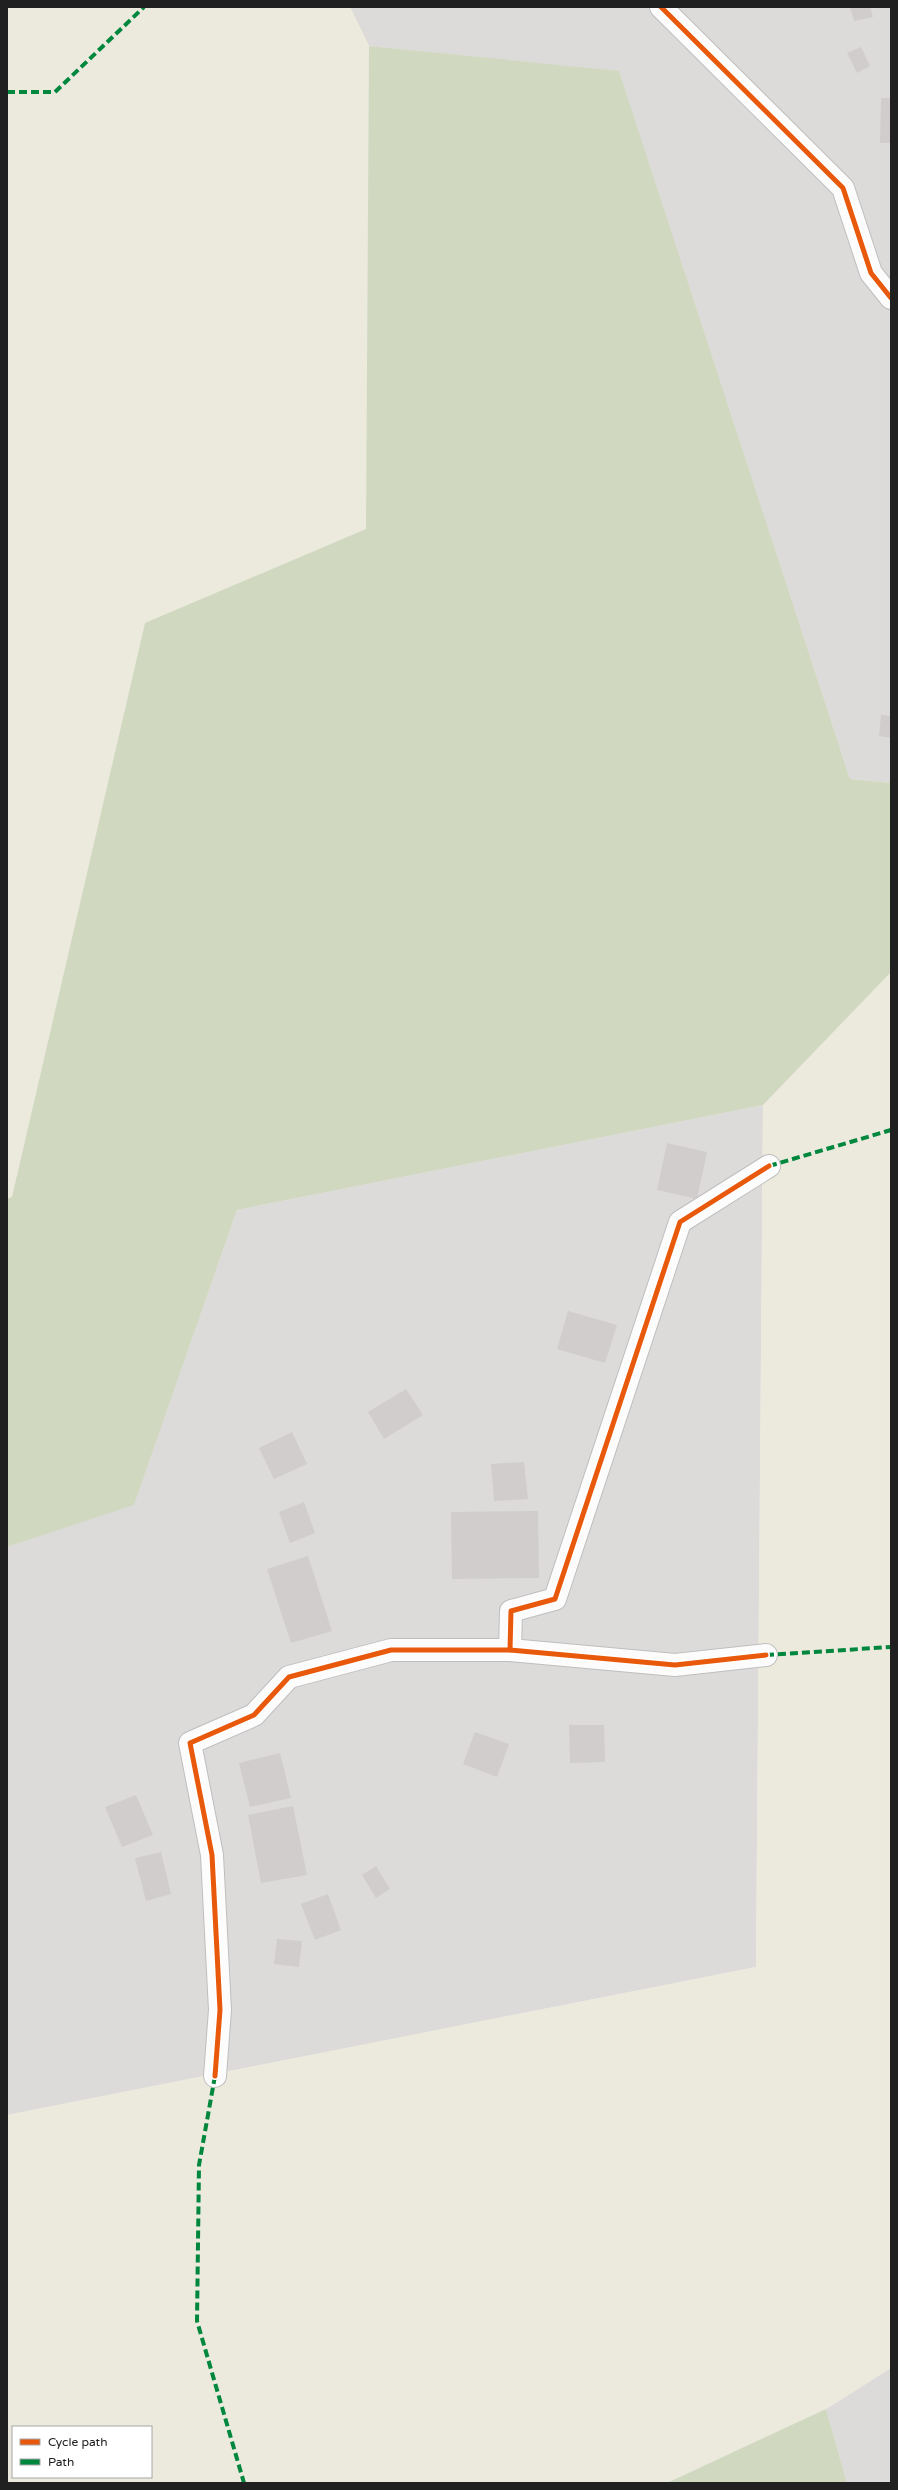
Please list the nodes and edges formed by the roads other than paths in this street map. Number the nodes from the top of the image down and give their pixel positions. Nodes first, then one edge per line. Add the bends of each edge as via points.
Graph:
1 (661, 7) edge
2 (891, 298) edge
3 (769, 1166) dead end
4 (510, 1650) junction
5 (766, 1656) dead end
6 (215, 2076) dead end

1 - 2 street via 843,188 871,273
3 - 4 street via 680,1222 555,1598 511,1611
4 - 5 street via 675,1665
4 - 6 street via 391,1650 289,1677 254,1715 190,1743 212,1855 220,2010

